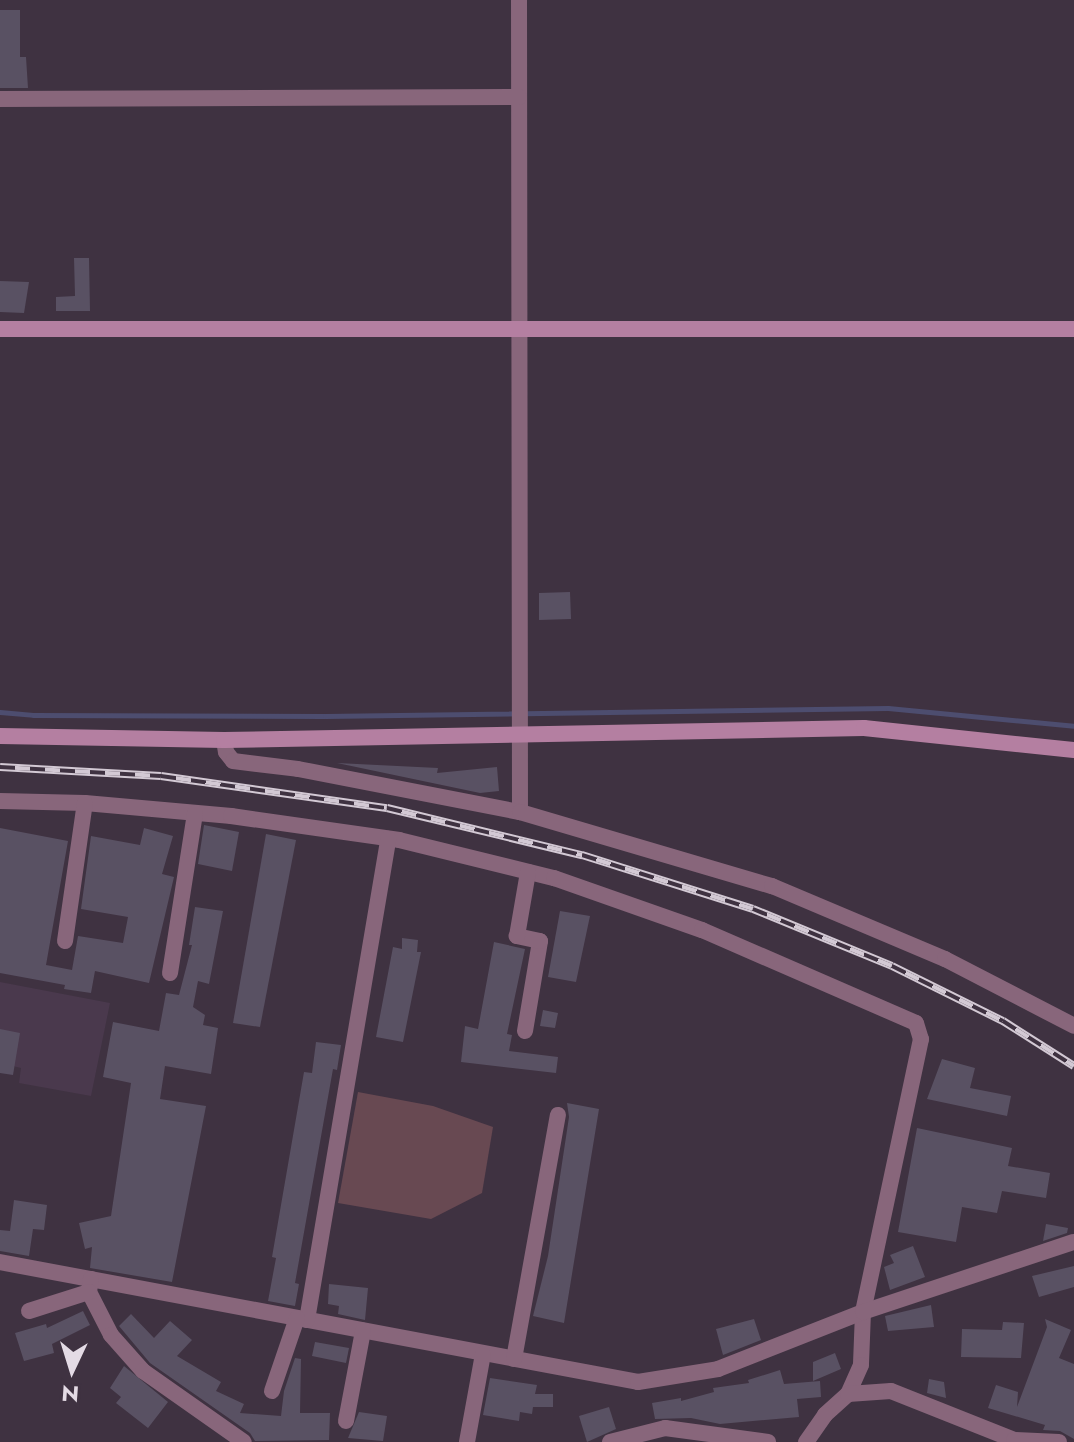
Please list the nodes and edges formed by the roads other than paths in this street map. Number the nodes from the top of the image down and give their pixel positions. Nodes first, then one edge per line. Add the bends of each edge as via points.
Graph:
1 (519, 0) edge
2 (519, 97) junction
3 (0, 99) edge
4 (0, 329) edge
5 (1074, 329) edge
6 (521, 330) junction
7 (520, 732) junction
8 (0, 736) edge
9 (224, 740) junction
10 (1074, 750) edge
11 (0, 801) edge
12 (85, 803) junction
13 (520, 812) junction
14 (195, 813) junction
15 (388, 839) junction
16 (528, 872) junction
17 (65, 941) dead end
18 (170, 973) dead end
19 (1074, 1026) edge
20 (525, 1031) dead end
21 (558, 1115) dead end
22 (1074, 1242) edge
23 (0, 1262) edge
24 (90, 1285) junction
25 (29, 1311) dead end
26 (863, 1312) junction
27 (302, 1319) junction
28 (363, 1331) junction
29 (483, 1354) junction
30 (514, 1359) junction
31 (272, 1391) dead end
32 (848, 1394) junction
33 (346, 1421) dead end
34 (1014, 1441) edge
35 (244, 1442) edge
36 (467, 1442) edge
37 (610, 1442) edge
38 (768, 1442) edge
39 (806, 1442) edge
40 (1059, 1442) edge

1 - 2 street
2 - 3 street
2 - 6 street
4 - 6 street
5 - 6 street
6 - 7 street
7 - 9 street
7 - 10 street via 864,728
7 - 13 street
8 - 9 street
9 - 13 street via 233,761
11 - 12 street
12 - 14 street
12 - 17 street
13 - 19 street via 772,886 945,959
14 - 15 street
14 - 18 street
15 - 16 street
15 - 27 street
16 - 20 street via 517,936 540,941
16 - 26 street via 702,930 916,1023 921,1039
21 - 30 street
22 - 26 street
23 - 24 street
24 - 25 street
24 - 27 street
24 - 35 street via 111,1335 143,1371
26 - 30 street via 733,1364 675,1378 638,1382
26 - 32 street via 861,1365
27 - 28 street
27 - 31 street
28 - 29 street
28 - 33 street
29 - 30 street
29 - 36 street
32 - 34 street via 891,1391
32 - 39 street
34 - 40 street
37 - 38 street via 665,1428

